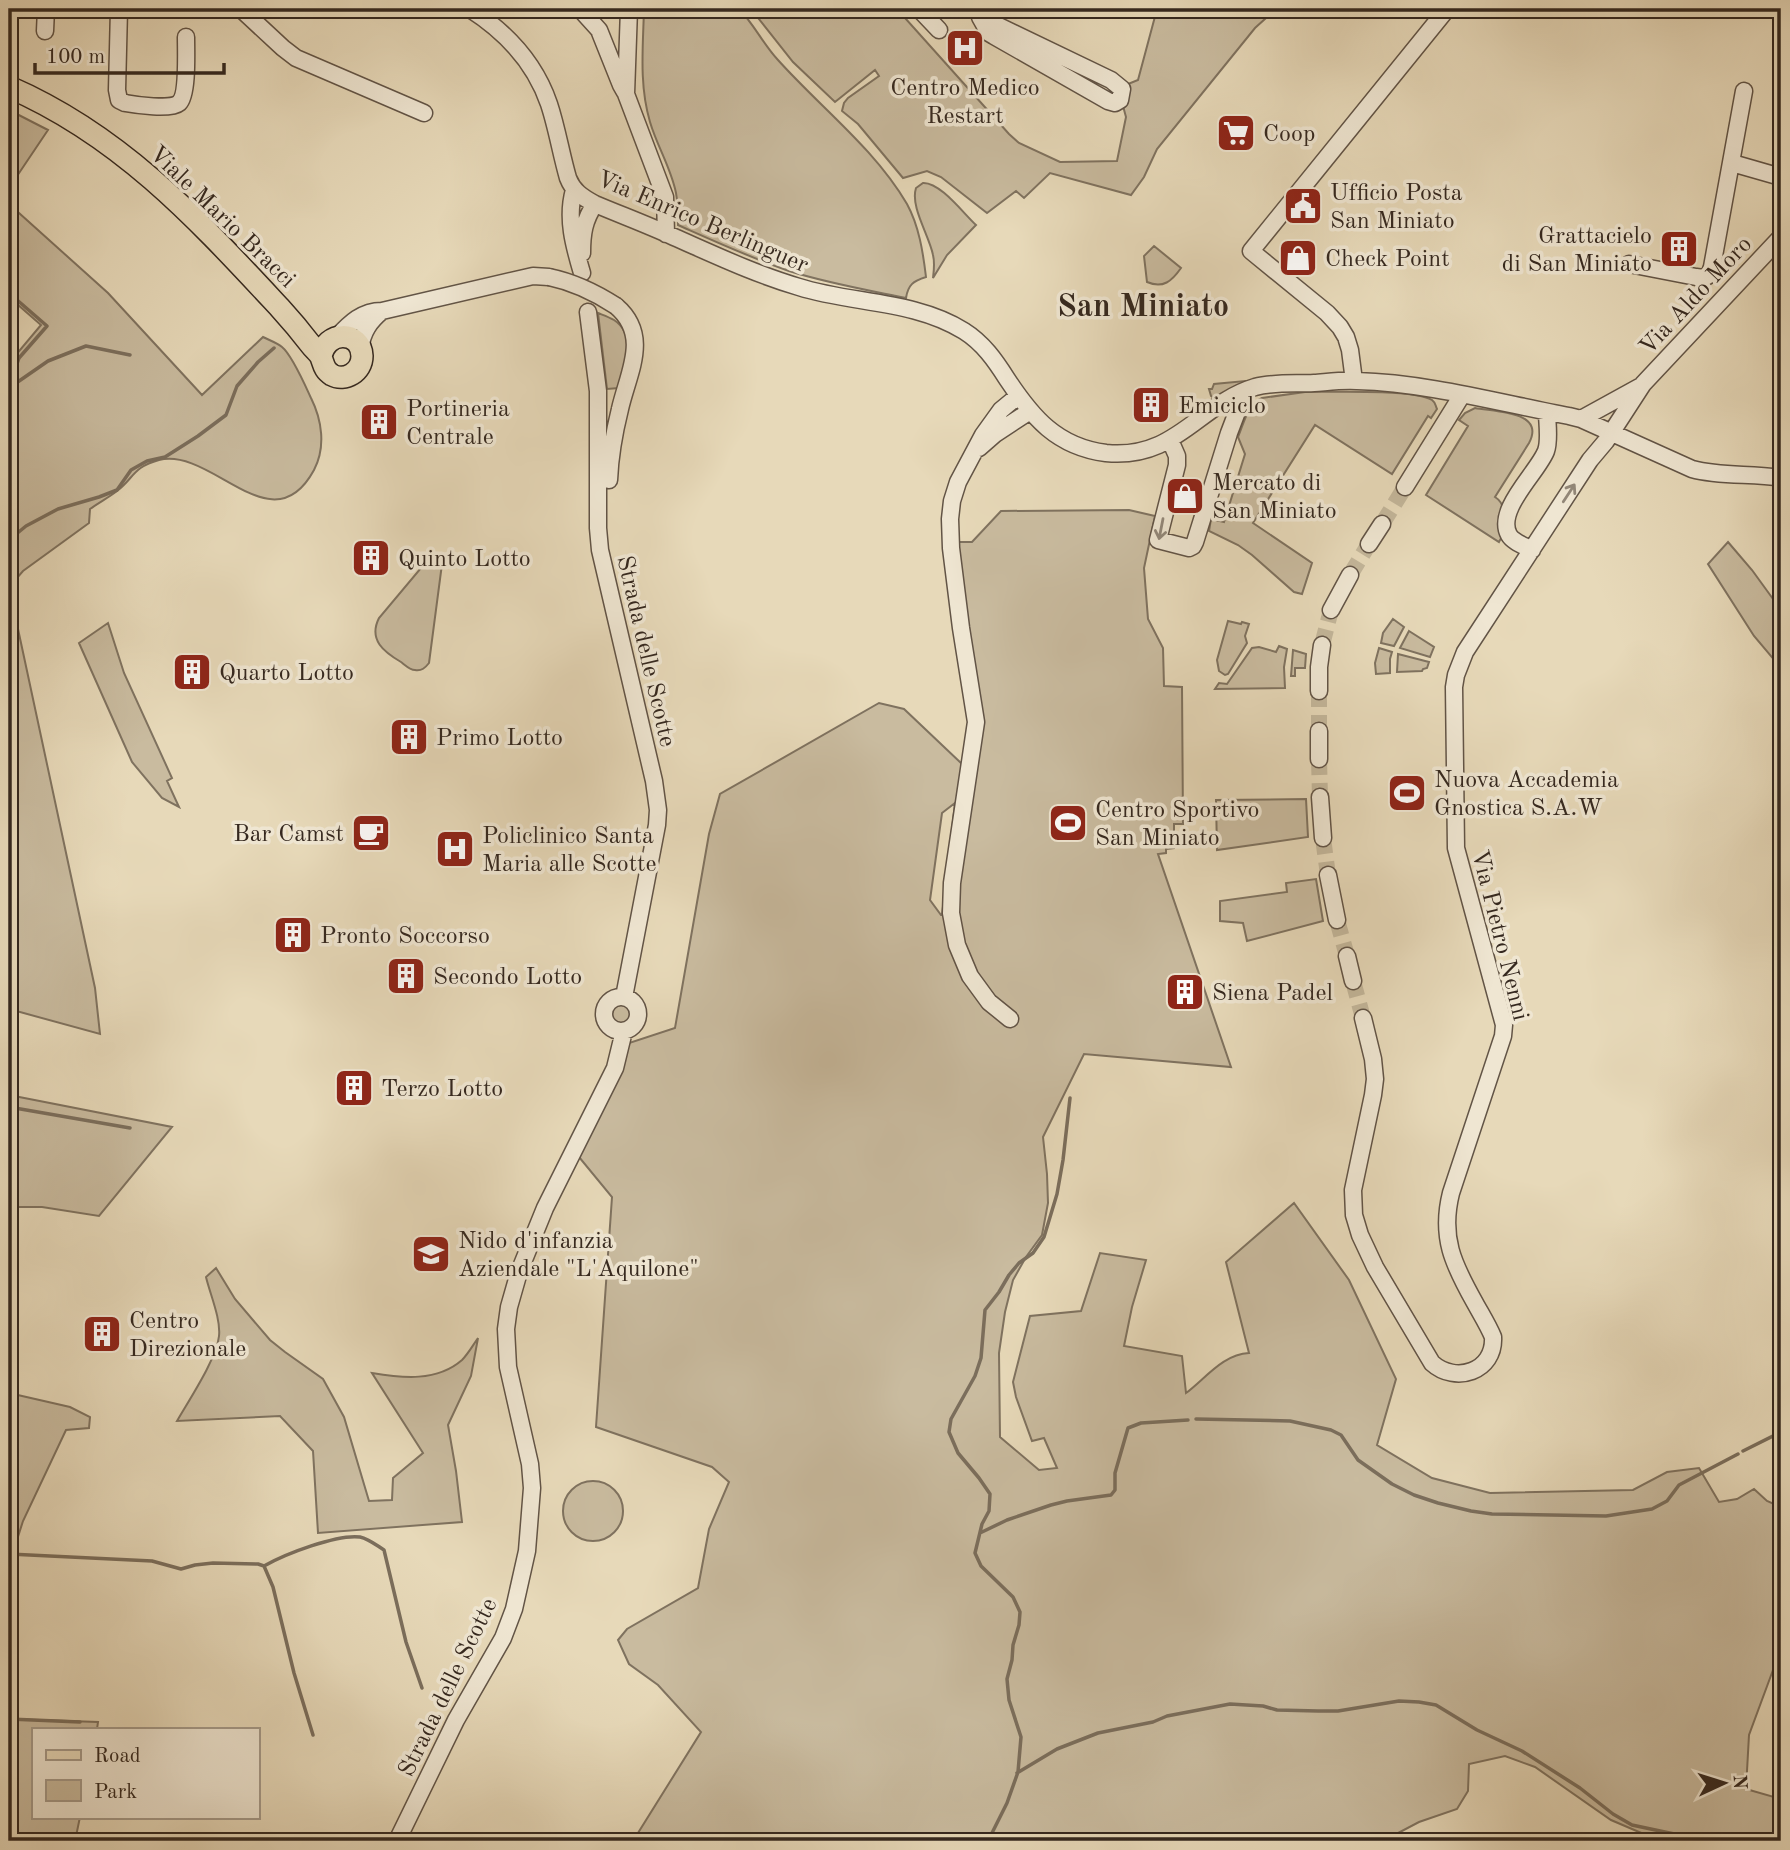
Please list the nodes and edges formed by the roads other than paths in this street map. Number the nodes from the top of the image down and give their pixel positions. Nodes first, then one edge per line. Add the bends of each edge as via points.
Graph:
1 (46, 9) edge
2 (119, 9) edge
3 (241, 9) edge
4 (470, 9) edge
5 (580, 9) edge
6 (629, 9) edge
7 (919, 9) edge
8 (1447, 9) edge
9 (978, 13) edge
10 (939, 30) dead end
11 (45, 31) dead end
12 (186, 37) dead end
13 (9, 87) edge
14 (1744, 92) dead end
15 (626, 94) junction
16 (424, 113) dead end
17 (1732, 163) junction
18 (1781, 177) edge
19 (575, 190) junction
20 (595, 204) junction
21 (666, 234) junction
22 (1781, 237) edge
23 (1629, 264) dead end
24 (382, 311) junction
25 (588, 312) dead end
26 (330, 345) junction
27 (360, 348) junction
28 (1354, 381) junction
29 (1643, 384) junction
30 (1245, 391) junction
31 (1462, 395) junction
32 (1018, 396) junction
33 (622, 398) junction
34 (598, 410) junction
35 (1215, 410) junction
36 (1030, 411) junction
37 (1548, 412) junction
38 (1581, 419) junction
39 (1229, 433) junction
40 (1611, 433) junction
41 (1170, 440) junction
42 (973, 455) junction
43 (1781, 478) edge
44 (1405, 487) tunnel mouth
45 (598, 519) junction
46 (1382, 524) tunnel mouth
47 (1369, 544) tunnel mouth
48 (1532, 550) junction
49 (1350, 575) tunnel mouth
50 (1331, 610) tunnel mouth
51 (1322, 645) tunnel mouth
52 (1319, 691) tunnel mouth
53 (1319, 731) tunnel mouth
54 (1319, 759) tunnel mouth
55 (1320, 797) tunnel mouth
56 (1323, 838) tunnel mouth
57 (1328, 875) tunnel mouth
58 (1337, 920) tunnel mouth
59 (1347, 956) tunnel mouth
60 (1353, 981) tunnel mouth
61 (624, 997) junction
62 (1363, 1018) tunnel mouth
63 (1010, 1019) dead end
64 (624, 1031) junction
65 (397, 1841) edge

1 - 11 street
2 - 12 street via 117,90 125,103 164,106 180,102 185,87
3 - 16 street via 296,58
4 - 19 street, Via Enrico Berlinguer via 507,37 536,75
5 - 15 street via 599,30
6 - 15 street
7 - 10 street
8 - 28 street via 1251,251 1340,327 1350,349
9 - 9 street via 989,33 1108,102 1120,100 1122,89 1111,80
13 - 26 main road, Viale Mario Bracci via 88,129 154,180 292,321
14 - 17 street
15 - 21 street via 665,197
17 - 18 street
17 - 23 street via 1709,275 1696,277
19 - 20 street, Via Enrico Berlinguer
19 - 20 street via 571,228 582,273 583,226
20 - 21 street, Via Enrico Berlinguer
21 - 32 street, Via Enrico Berlinguer via 802,289 899,306 942,320 981,344
22 - 29 street, Via Aldo Moro
24 - 26 street via 358,317
24 - 27 street via 366,326
24 - 33 street, bridge via 538,276 570,284 616,306 631,324 635,346
25 - 34 street, Strada delle Scotte
26 - 27 main road, Viale Mario Bracci via 350,338
26 - 27 main road, Viale Mario Bracci via 324,368 340,377 355,372 361,363
28 - 30 street, Via Enrico Berlinguer via 1266,385
28 - 31 street, Via Enrico Berlinguer
29 - 38 street, Via Aldo Moro
29 - 40 street, Via Aldo Moro
30 - 35 street, Via Enrico Berlinguer
30 - 39 street
31 - 37 street, Via Enrico Berlinguer
31 - 44 street
32 - 36 street, Via Enrico Berlinguer
32 - 42 street via 991,421
33 - 34 street via 607,413
33 - 45 street via 610,451 608,498
34 - 45 street, Strada delle Scotte
35 - 39 street
35 - 41 street, Via Enrico Berlinguer
36 - 41 street, Via Enrico Berlinguer via 1056,435 1096,451 1131,452
36 - 42 street
37 - 38 street, Via Enrico Berlinguer
37 - 48 street via 1547,449 1508,514 1507,530 1512,538
38 - 40 street, Via Enrico Berlinguer
41 -> 39 street via 1177,465 1158,540 1189,548 1195,542
40 - 43 street, Via Enrico Berlinguer via 1701,471
48 -> 40 street, Via Pietro Nenni
42 - 63 street via 958,482 950,519 976,715 950,906 965,966 983,995
45 - 61 street, Strada delle Scotte via 603,565 658,810
46 - 47 street
48 - 62 street, Via Pietro Nenni via 1465,652 1454,681 1456,848 1504,1025 1446,1217 1456,1270 1493,1337 1491,1354 1477,1369 1444,1371 1432,1363 1356,1227 1353,1189 1375,1079
49 - 50 street
51 - 52 street
53 - 54 street
55 - 56 street
57 - 58 street
59 - 60 street
61 - 64 street, Strada delle Scotte via 637,1006 638,1017 633,1027
61 - 64 street, Strada delle Scotte via 610,1001 604,1014 610,1027
64 - 65 street, Strada delle Scotte via 615,1068 545,1208 509,1307 508,1367 532,1488 527,1551 514,1609

